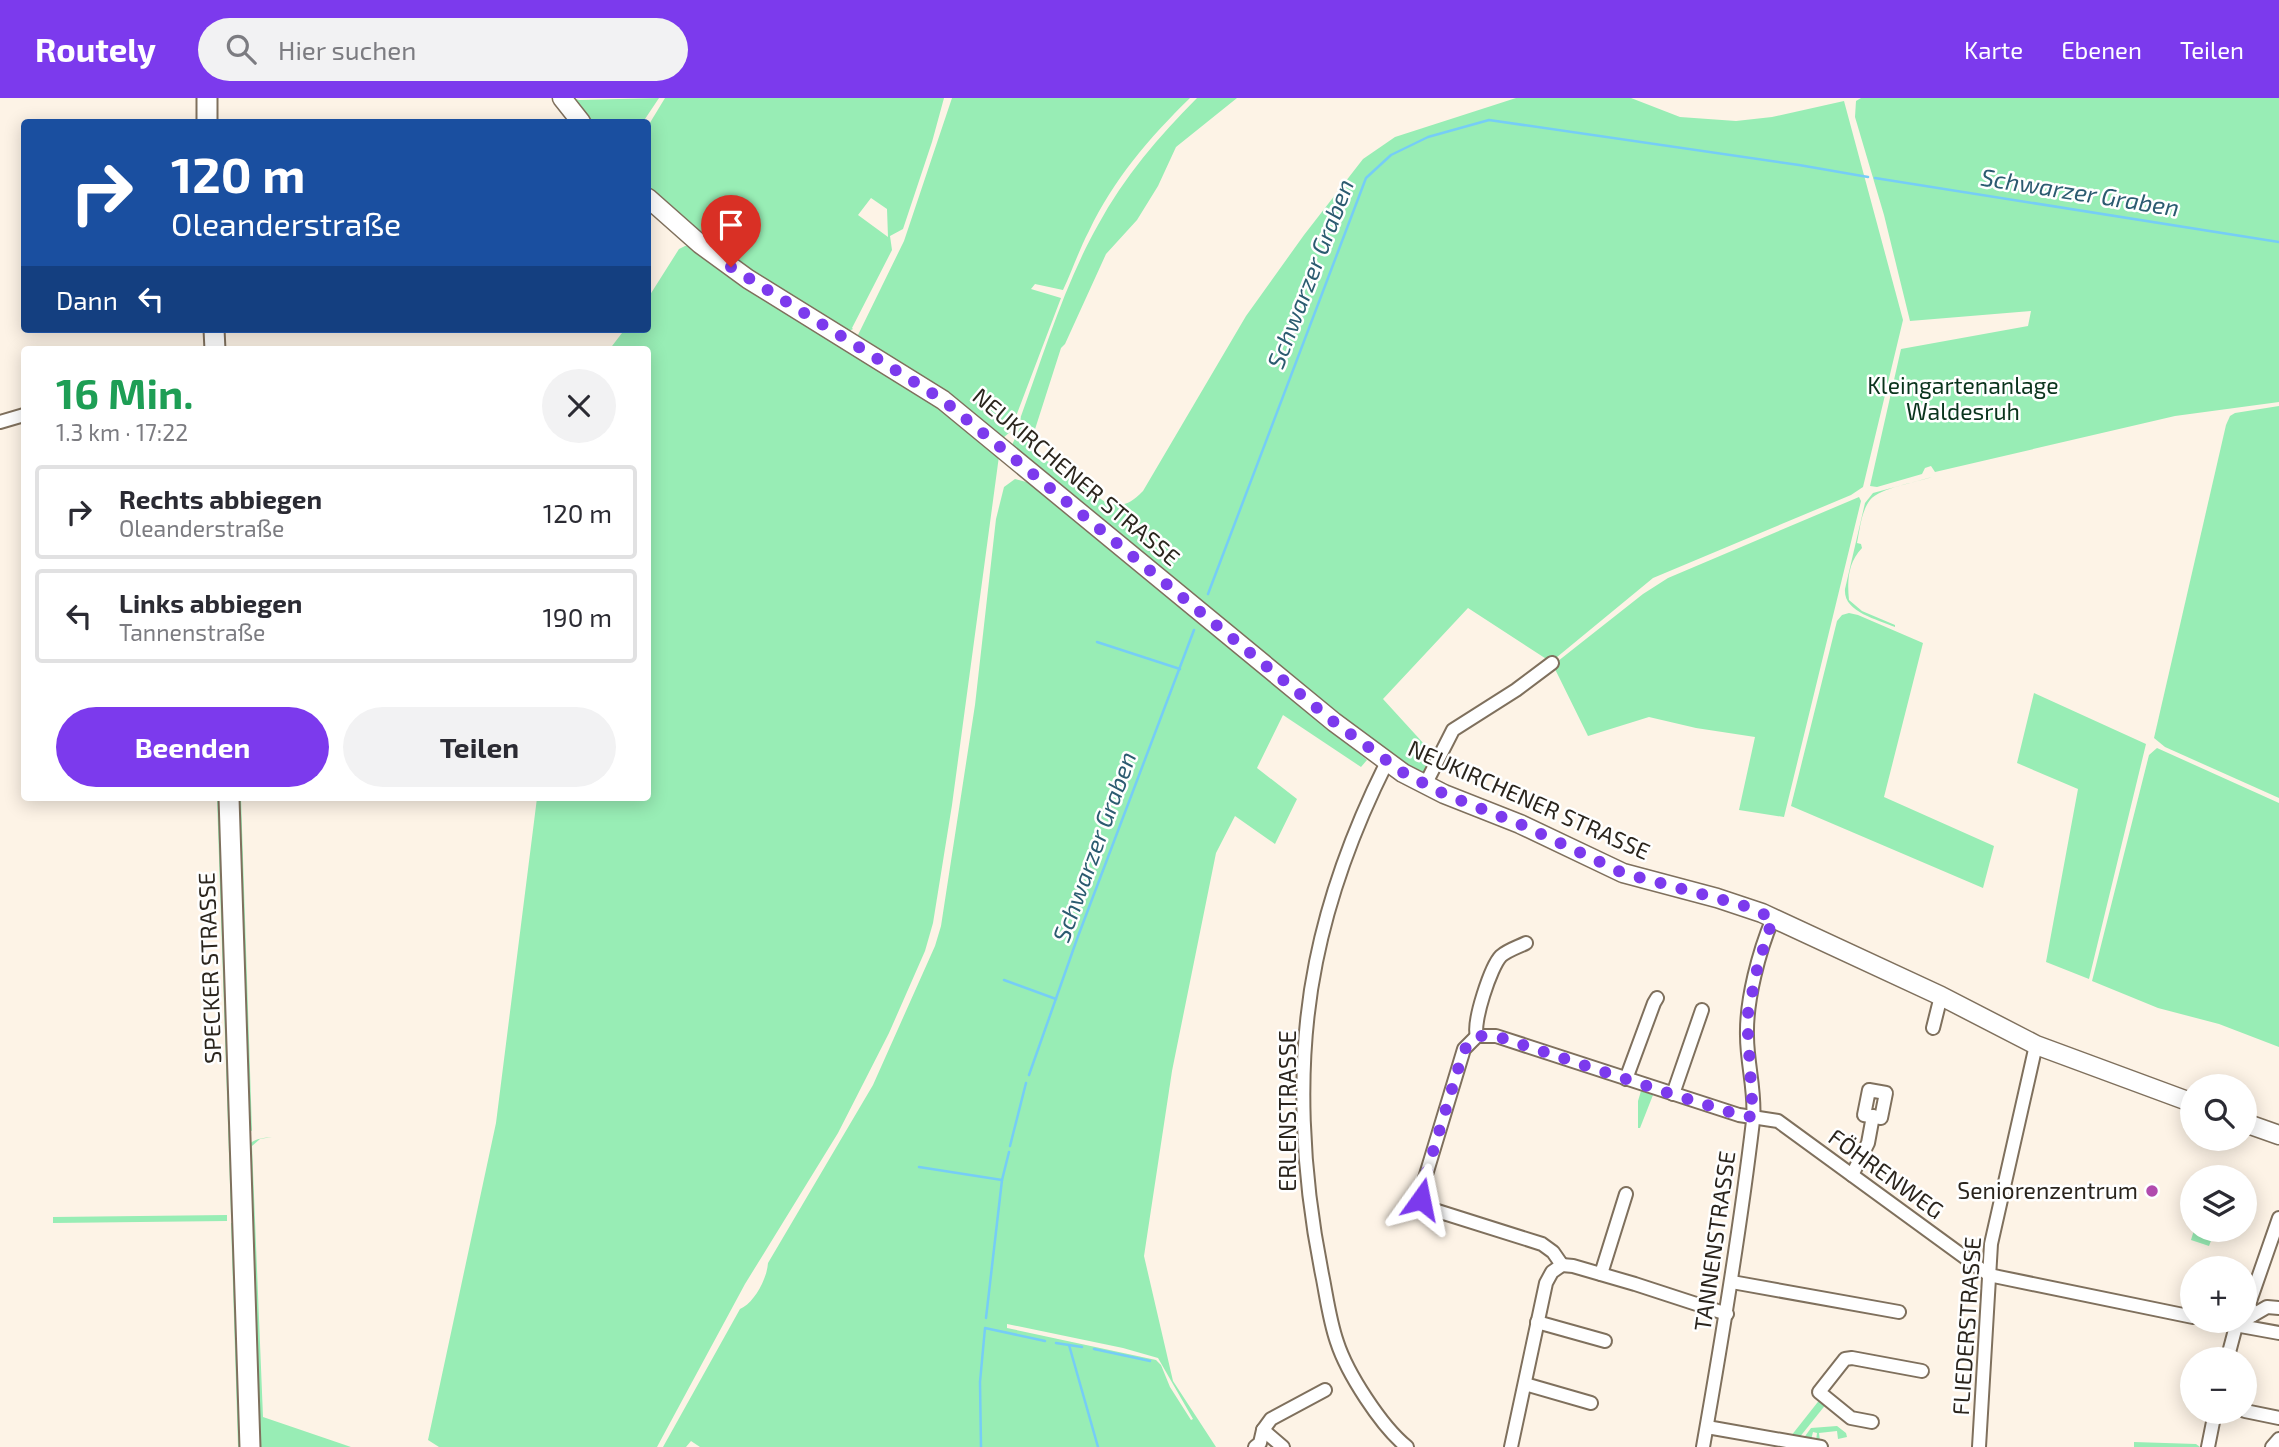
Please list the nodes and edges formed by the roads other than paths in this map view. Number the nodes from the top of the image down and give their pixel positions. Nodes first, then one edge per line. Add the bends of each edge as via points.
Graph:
1 (206, 98) edge
2 (562, 98) edge
3 (207, 119) edge
4 (579, 119) edge
5 (651, 201) edge
6 (21, 416) edge
7 (0, 422) edge
8 (1552, 663) dead end
9 (1387, 762) junction
10 (1424, 785) junction
11 (229, 801) edge
12 (1773, 918) junction
13 (1526, 943) dead end
14 (1941, 996) junction
15 (1657, 998) dead end
16 (1702, 1010) dead end
17 (1933, 1028) dead end
18 (1480, 1035) junction
19 (2036, 1045) junction
20 (1626, 1079) junction
21 (1673, 1094) junction
22 (2180, 1099) edge
23 (1874, 1116) dead end
24 (1753, 1117) junction
25 (2257, 1127) edge
26 (2279, 1135) edge
27 (1852, 1175) junction
28 (1626, 1195) dead end
29 (2279, 1218) edge
30 (1562, 1265) junction
31 (1601, 1274) junction
32 (1989, 1275) junction
33 (2257, 1281) edge
34 (1732, 1282) junction
35 (2279, 1308) edge
36 (1899, 1312) dead end
37 (2257, 1313) edge
38 (1727, 1314) junction
39 (2180, 1314) edge
40 (1537, 1322) junction
41 (2257, 1325) edge
42 (2279, 1333) edge
43 (1605, 1341) dead end
44 (1922, 1371) dead end
45 (1525, 1384) junction
46 (1325, 1390) dead end
47 (1591, 1403) dead end
48 (2257, 1413) edge
49 (2279, 1418) edge
50 (1872, 1422) dead end
51 (2213, 1424) edge
52 (1707, 1427) junction
53 (1263, 1430) junction
54 (2279, 1439) edge
55 (1514, 1446) edge
56 (1807, 1446) edge
57 (250, 1447) edge
58 (1255, 1447) edge
59 (1283, 1447) edge
60 (1407, 1447) edge
61 (1703, 1447) edge
62 (1821, 1447) edge
63 (1979, 1447) edge
64 (2208, 1447) edge
65 (2272, 1447) edge

1 - 3 main road
2 - 4 street
5 - 9 street, NEUKIRCHENER STRASSE via 748,279 932,391
6 - 7 street
8 - 10 street via 1453,730
9 - 10 street, NEUKIRCHENER STRASSE
9 - 60 street, ERLENSTRASSE via 1337,877 1321,935 1304,1068 1305,1122 1312,1224 1337,1343 1373,1408
10 - 12 street, NEUKIRCHENER STRASSE via 1623,873 1742,905
11 - 57 main road, SPECKER STRASSE
12 - 14 street, NEUKIRCHENER STRASSE
12 - 24 street, TANNENSTRASSE via 1747,1018
13 - 18 street via 1496,963 1477,1016 1475,1030
14 - 17 street
14 - 19 street, NEUKIRCHENER STRASSE
15 - 20 street
16 - 21 street
18 - 20 street, FÖHRENWEG via 1496,1036
18 - 30 street via 1464,1049 1421,1199 1431,1209 1542,1244
19 - 22 street, NEUKIRCHENER STRASSE
19 - 32 street, FLIEDERSTRASSE via 1991,1244
20 - 21 street, FÖHRENWEG
21 - 24 street, FÖHRENWEG
23 - 27 street via 1868,1143
24 - 27 street, FÖHRENWEG via 1782,1123
24 - 34 street, TANNENSTRASSE
25 - 26 street
27 - 32 street, FÖHRENWEG
28 - 31 street
29 - 33 street
30 - 31 street
30 - 40 street via 1546,1283
31 - 38 street
32 - 39 street
32 - 63 street, FLIEDERSTRASSE
34 - 36 street
34 - 38 street, TANNENSTRASSE
35 - 37 street via 2267,1307
38 - 52 street, TANNENSTRASSE
40 - 43 street
40 - 45 street
41 - 42 street
44 - 50 street via 1845,1359 1819,1392 1851,1418
45 - 47 street
45 - 55 street
46 - 53 street via 1271,1419
48 - 49 street
51 - 64 street
52 - 56 street
52 - 61 street, TANNENSTRASSE
53 - 58 street
53 - 59 street
54 - 65 street
56 - 62 street

